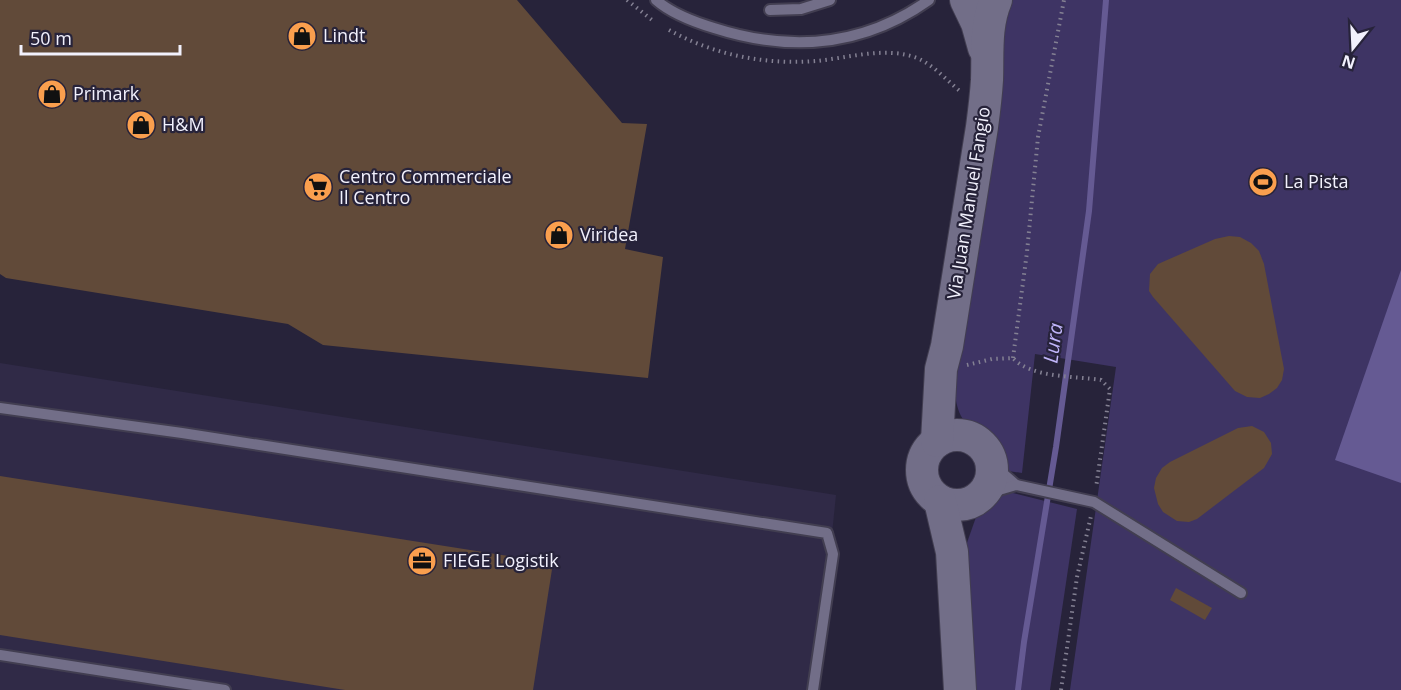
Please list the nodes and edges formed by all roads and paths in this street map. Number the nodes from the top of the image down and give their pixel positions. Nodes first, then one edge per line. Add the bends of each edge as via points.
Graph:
1 (627, 0) edge
2 (656, 0) edge
3 (830, 0) edge
4 (929, 0) edge
5 (966, 0) edge
6 (996, 0) edge
7 (1064, 0) edge
8 (770, 10) dead end
9 (658, 24) dead end
10 (668, 29) dead end
11 (986, 60) junction
12 (965, 95) dead end
13 (948, 355) junction
14 (1013, 358) junction
15 (0, 408) edge
16 (952, 439) junction
17 (991, 463) junction
18 (1016, 485) junction
19 (979, 498) junction
20 (940, 501) junction
21 (1094, 502) junction
22 (952, 552) junction
23 (1241, 593) dead end
24 (0, 655) edge
25 (225, 690) edge
26 (813, 690) edge
27 (960, 690) edge
28 (1061, 690) edge

1 - 9 path
2 - 4 lane via 666,8 725,32 764,41 805,43 881,27
3 - 8 lane via 801,9
5 - 11 street, Via Juan Manuel Fangio via 977,23
6 - 11 street, Via Juan Manuel Fangio
7 - 14 path via 1038,137
10 - 12 path via 721,52 772,61 908,55 927,64
11 - 13 street, Via Juan Manuel Fangio via 986,98
13 - 14 path via 959,366
13 - 16 street, Via Juan Manuel Fangio via 941,369
14 - 21 path via 1024,368 1101,380 1110,389
15 - 26 lane via 182,432 827,533 833,554
16 - 17 street via 983,447
16 - 20 street via 925,455 921,472 930,494
17 - 18 lane
17 - 19 street via 990,481
18 - 19 lane
18 - 21 lane
19 - 20 street via 951,505
19 - 22 street
20 - 22 street
21 - 23 lane
21 - 28 path via 1077,577
22 - 27 street
24 - 25 lane

